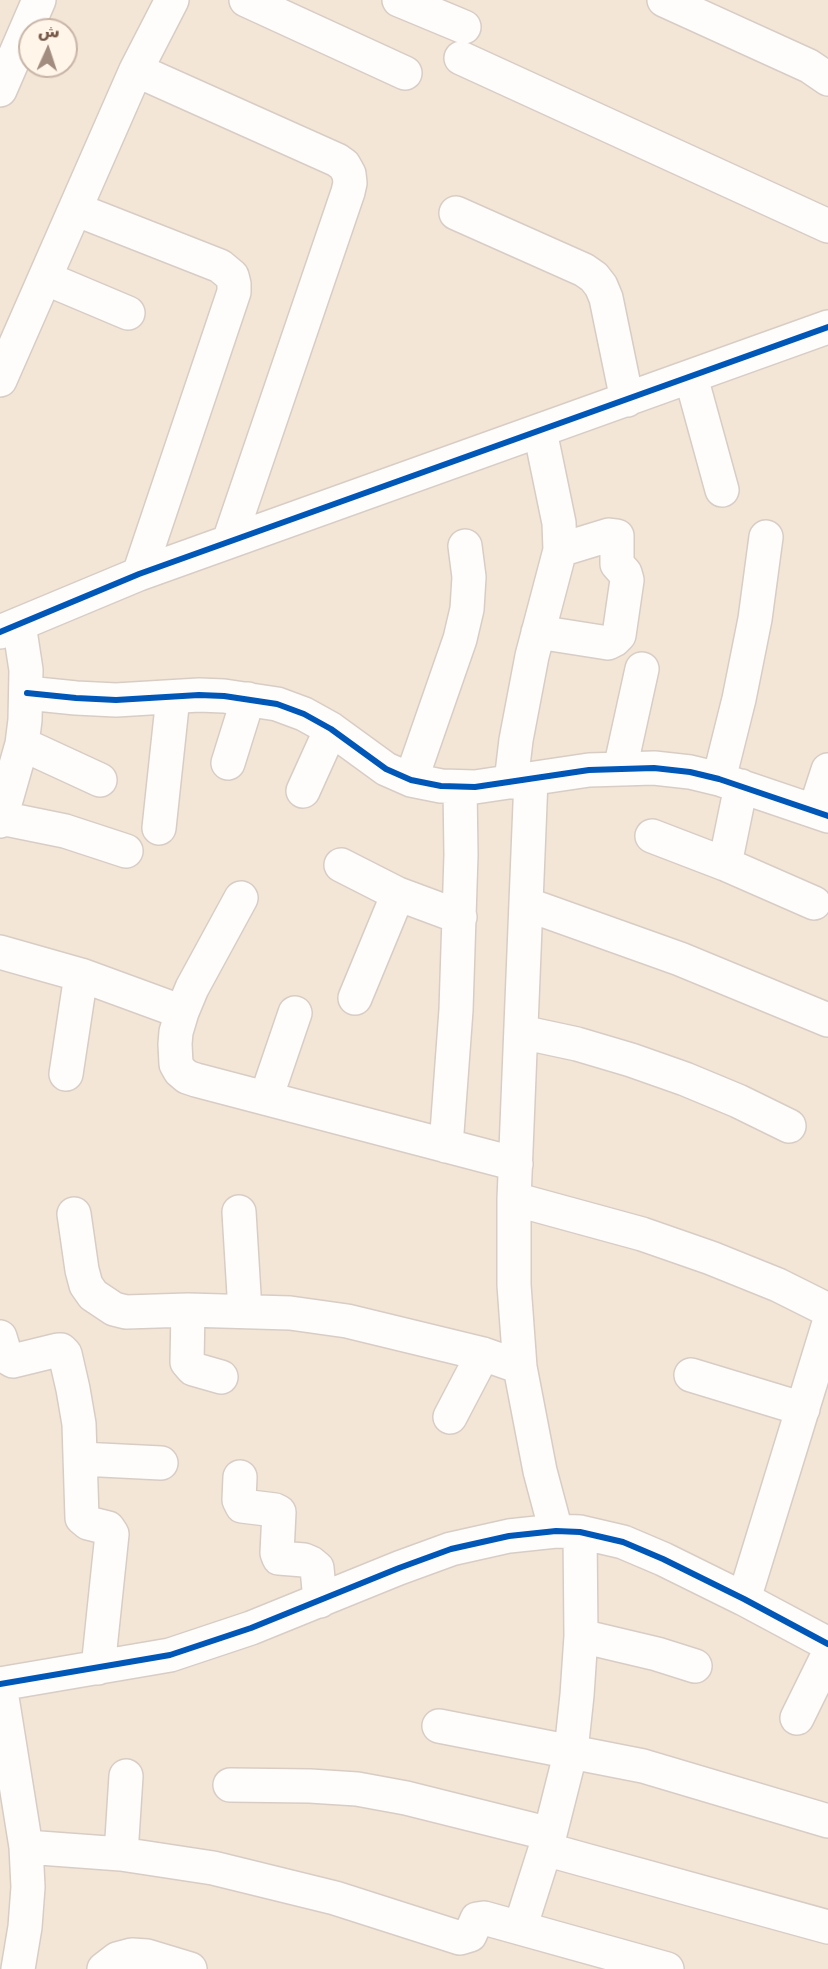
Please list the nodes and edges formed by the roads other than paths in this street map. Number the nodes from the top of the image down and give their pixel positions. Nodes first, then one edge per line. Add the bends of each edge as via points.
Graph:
1 (39, 0) edge
2 (172, 0) edge
3 (246, 0) edge
4 (399, 0) edge
5 (664, 0) edge
6 (136, 70) junction
7 (405, 72) dead end
8 (828, 79) edge
9 (0, 90) edge
10 (75, 209) junction
11 (456, 213) dead end
12 (828, 226) edge
13 (45, 278) junction
14 (128, 313) dead end
15 (828, 327) edge
16 (691, 377) junction
17 (0, 380) edge
18 (627, 400) junction
19 (540, 431) junction
20 (722, 490) dead end
21 (766, 537) dead end
22 (229, 541) junction
23 (465, 546) dead end
24 (560, 550) junction
25 (139, 574) junction
26 (9, 628) edge
27 (538, 632) junction
28 (642, 669) dead end
29 (27, 693) junction
30 (173, 697) junction
31 (249, 699) junction
32 (331, 729) junction
33 (13, 752) edge
34 (228, 764) dead end
35 (620, 769) junction
36 (828, 770) edge
37 (100, 780) dead end
38 (411, 780) junction
39 (521, 781) junction
40 (730, 782) junction
41 (460, 787) junction
42 (303, 791) dead end
43 (821, 813) edge
44 (0, 819) edge
45 (159, 828) dead end
46 (652, 836) dead end
47 (126, 851) dead end
48 (725, 864) junction
49 (341, 865) dead end
50 (398, 894) junction
51 (241, 898) dead end
52 (814, 903) dead end
53 (526, 904) junction
54 (460, 917) junction
55 (0, 952) edge
56 (81, 975) junction
57 (355, 998) dead end
58 (182, 1012) junction
59 (295, 1013) dead end
60 (828, 1020) edge
61 (521, 1032) junction
62 (66, 1074) dead end
63 (266, 1098) junction
64 (789, 1126) dead end
65 (446, 1146) junction
66 (516, 1164) junction
67 (514, 1199) junction
68 (239, 1212) dead end
69 (74, 1214) dead end
70 (826, 1308) edge
71 (188, 1310) junction
72 (245, 1311) junction
73 (0, 1337) edge
74 (483, 1354) junction
75 (520, 1367) junction
76 (691, 1375) dead end
77 (221, 1377) dead end
78 (803, 1409) junction
79 (450, 1417) dead end
80 (81, 1460) junction
81 (161, 1463) dead end
82 (240, 1477) dead end
83 (568, 1532) junction
84 (744, 1599) junction
85 (320, 1601) junction
86 (581, 1636) junction
87 (828, 1644) edge
88 (828, 1655) edge
89 (695, 1666) dead end
90 (98, 1668) junction
91 (0, 1684) edge
92 (797, 1718) dead end
93 (438, 1726) dead end
94 (571, 1751) junction
95 (126, 1776) dead end
96 (230, 1785) dead end
97 (828, 1821) edge
98 (548, 1841) junction
99 (26, 1847) junction
100 (122, 1854) junction
101 (828, 1927) edge
102 (520, 1928) junction
103 (18, 1969) edge
104 (104, 1969) edge
105 (190, 1969) edge
106 (667, 1969) edge

1 - 9 street
2 - 6 street
3 - 7 street
4 - 12 street via 463,42
5 - 8 street via 809,66
6 - 10 street
6 - 22 street via 337,160 349,174 348,192
10 - 13 street
10 - 25 street via 220,266 232,276 234,284
11 - 18 street via 594,277 606,298
13 - 14 street
13 - 17 street
15 - 16 street
16 - 18 street
16 - 20 street
18 - 19 street
19 - 22 street
19 - 24 street via 559,523
21 - 40 street via 739,699
22 - 25 street
23 - 38 street via 469,578 462,629
24 - 27 street
24 - 27 street via 609,535 617,537 617,564 627,580 619,635 608,643
25 - 26 street
26 - 29 street via 25,658
27 - 39 street via 522,709
28 - 35 street
29 - 30 street via 106,699
29 - 33 street
30 - 31 street
30 - 45 street
31 - 32 street via 277,704
31 - 34 street
32 - 38 street via 386,769
32 - 42 street
33 - 37 street
33 - 44 street
35 - 39 street
35 - 40 street via 690,772
36 - 43 street
38 - 41 street
39 - 41 street
39 - 53 street
40 - 43 street
40 - 48 street
41 - 54 street
44 - 47 street via 64,831
46 - 48 street
48 - 52 street
49 - 50 street
50 - 54 street
50 - 57 street
51 - 58 street
53 - 60 street via 680,959
53 - 61 street
54 - 65 street
55 - 56 street
56 - 58 street
56 - 62 street
58 - 63 street via 175,1044 180,1071 187,1077
59 - 63 street
61 - 64 street via 577,1044 674,1075
61 - 66 street
63 - 65 street
65 - 66 street
66 - 67 street
67 - 70 street via 642,1234
67 - 75 street via 514,1285
68 - 72 street
69 - 71 street via 82,1270 93,1295 126,1312
70 - 78 street
71 - 72 street
71 - 77 street via 187,1362 193,1369
72 - 74 street via 347,1321
73 - 80 street via 6,1358 13,1361 63,1352 79,1424
74 - 75 street
74 - 79 street
75 - 83 street via 540,1471
76 - 78 street
78 - 84 street
80 - 81 street
80 - 90 street via 82,1518 108,1528 112,1534
82 - 85 street via 242,1506 279,1512 279,1558 304,1560 316,1568
83 - 84 street via 623,1542
83 - 85 street via 509,1536 451,1550
83 - 86 street
84 - 87 street
85 - 90 street via 170,1655
86 - 89 street
86 - 94 street
88 - 92 street
90 - 91 street
91 - 99 street
93 - 94 street
94 - 97 street via 643,1766
94 - 98 street
95 - 100 street
96 - 98 street via 357,1789 406,1798
98 - 101 street
98 - 102 street
99 - 100 street
99 - 103 street via 26,1927
100 - 102 street via 274,1882 460,1938 470,1935 475,1921 481,1918
102 - 106 street
104 - 105 street via 117,1959 132,1955

